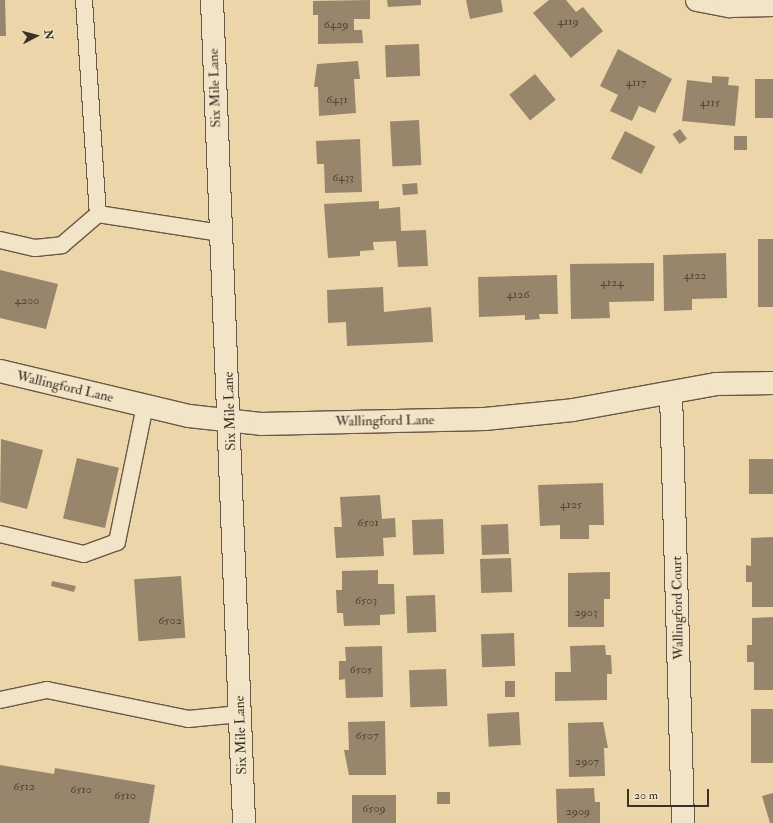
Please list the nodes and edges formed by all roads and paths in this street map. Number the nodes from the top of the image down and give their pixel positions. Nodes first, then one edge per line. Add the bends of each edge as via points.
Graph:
1 (84, 0) edge
2 (212, 0) edge
3 (697, 0) edge
4 (773, 5) edge
5 (98, 214) junction
6 (221, 233) junction
7 (0, 240) edge
8 (0, 371) edge
9 (773, 383) edge
10 (671, 392) junction
11 (145, 406) junction
12 (230, 422) junction
13 (0, 534) edge
14 (0, 700) edge
15 (240, 714) junction
16 (244, 823) edge
17 (683, 823) edge

1 - 5 lane
2 - 6 street, Six Mile Lane
3 - 4 street via 729,6
5 - 6 lane
5 - 7 lane via 62,245 35,248
6 - 12 street, Six Mile Lane
8 - 11 street, Wallingford Lane
9 - 10 street, Wallingford Lane via 716,384
10 - 12 street, Wallingford Lane via 573,410 485,419
10 - 17 street, Wallingford Court
11 - 12 street, Wallingford Lane
11 - 13 lane via 117,542 84,554
12 - 15 street, Six Mile Lane
14 - 15 lane via 47,690 188,719
15 - 16 street, Six Mile Lane

